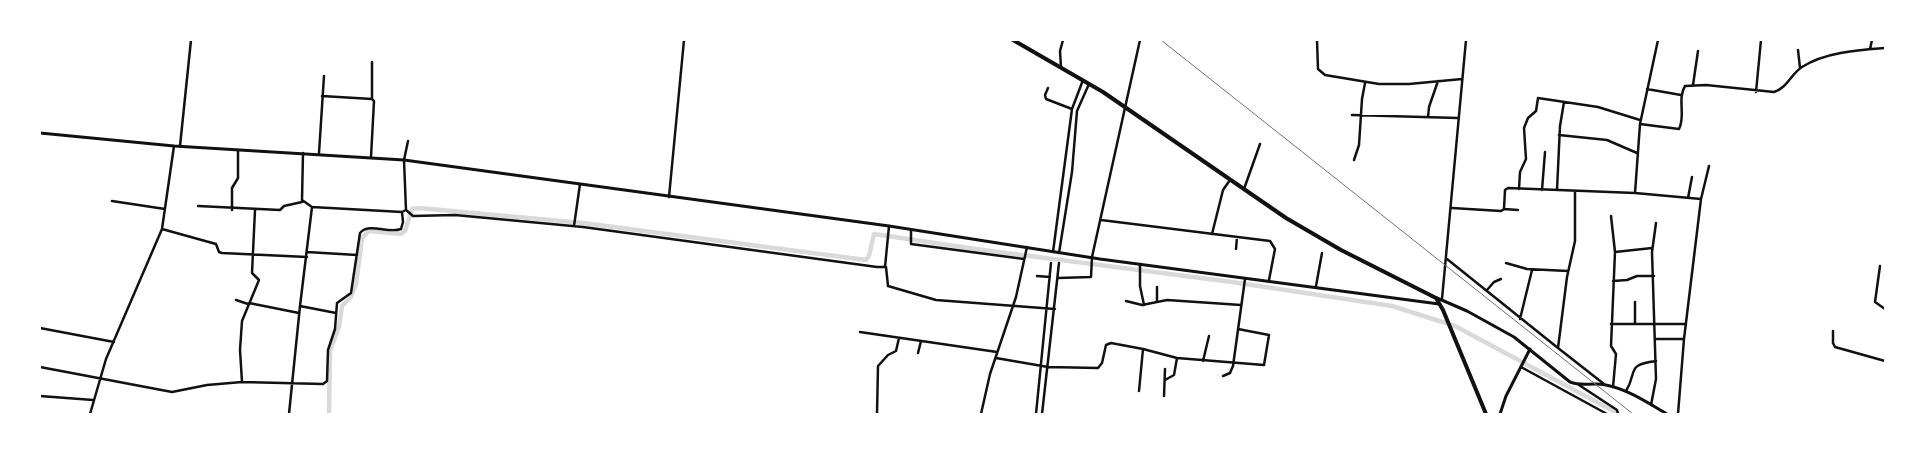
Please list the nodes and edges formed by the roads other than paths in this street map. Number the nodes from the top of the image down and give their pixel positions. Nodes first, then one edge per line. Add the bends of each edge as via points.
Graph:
1 (191, 40) edge
2 (684, 40) edge
3 (1013, 40) edge
4 (1063, 40) edge
5 (1140, 40) edge
6 (1317, 40) edge
7 (1466, 40) edge
8 (1658, 40) edge
9 (1761, 40) edge
10 (1872, 40) edge
11 (1885, 48) edge
12 (1870, 49) junction
13 (1798, 50) dead end
14 (1698, 51) dead end
15 (372, 62) dead end
16 (1061, 68) junction
17 (1800, 68) junction
18 (324, 76) dead end
19 (1462, 78) junction
20 (1083, 80) junction
21 (1438, 82) junction
22 (1365, 83) junction
23 (1089, 84) junction
24 (1693, 85) junction
25 (1048, 88) dead end
26 (1647, 89) junction
27 (1756, 92) junction
28 (1682, 95) junction
29 (322, 96) junction
30 (372, 99) junction
31 (1564, 102) junction
32 (1124, 106) junction
33 (1072, 109) junction
34 (1352, 115) dead end
35 (1360, 115) junction
36 (1428, 117) junction
37 (1458, 118) junction
38 (1640, 120) junction
39 (1640, 124) junction
40 (40, 133) edge
41 (1559, 134) junction
42 (408, 141) dead end
43 (1260, 144) dead end
44 (174, 146) junction
45 (180, 146) junction
46 (238, 149) junction
47 (1545, 152) dead end
48 (304, 153) junction
49 (1637, 153) junction
50 (319, 154) junction
51 (371, 157) junction
52 (404, 160) junction
53 (1354, 160) dead end
54 (1709, 166) dead end
55 (1065, 171) junction
56 (1072, 172) junction
57 (1692, 177) dead end
58 (1230, 180) junction
59 (580, 185) junction
60 (1244, 189) junction
61 (1519, 189) junction
62 (1542, 190) junction
63 (1557, 190) junction
64 (1575, 192) junction
65 (1635, 193) junction
66 (669, 196) junction
67 (1688, 198) junction
68 (1701, 199) junction
69 (112, 201) dead end
70 (303, 202) junction
71 (198, 206) dead end
72 (312, 207) junction
73 (1452, 208) junction
74 (166, 209) junction
75 (232, 210) junction
76 (255, 210) junction
77 (407, 210) junction
78 (1504, 210) junction
79 (1518, 210) dead end
80 (402, 212) junction
81 (1611, 216) dead end
82 (1101, 220) junction
83 (1656, 223) dead end
84 (574, 226) junction
85 (888, 226) junction
86 (162, 229) junction
87 (911, 230) junction
88 (1212, 234) junction
89 (1237, 237) junction
90 (1027, 247) junction
91 (1652, 248) junction
92 (1236, 249) dead end
93 (308, 252) junction
94 (1053, 252) junction
95 (1615, 252) junction
96 (1060, 253) junction
97 (1322, 253) dead end
98 (357, 255) junction
99 (254, 256) junction
100 (1025, 256) junction
101 (307, 257) junction
102 (1092, 259) junction
103 (1447, 260) junction
104 (1052, 263) dead end
105 (1059, 263) dead end
106 (1506, 263) dead end
107 (1140, 266) junction
108 (1880, 266) dead end
109 (886, 267) junction
110 (1532, 270) junction
111 (1568, 271) junction
112 (1036, 276) dead end
113 (1654, 276) junction
114 (1050, 278) junction
115 (1058, 278) junction
116 (1245, 279) junction
117 (1501, 279) dead end
118 (1269, 280) junction
119 (1613, 281) junction
120 (1316, 286) junction
121 (1157, 287) dead end
122 (1487, 290) junction
123 (1436, 298) junction
124 (236, 300) dead end
125 (1442, 300) junction
126 (1126, 301) dead end
127 (1157, 302) junction
128 (1635, 302) dead end
129 (248, 303) junction
130 (1144, 304) junction
131 (1440, 304) junction
132 (1014, 305) junction
133 (1241, 305) junction
134 (300, 306) junction
135 (1047, 308) junction
136 (1054, 309) junction
137 (1885, 309) edge
138 (299, 313) junction
139 (336, 313) junction
140 (1520, 319) junction
141 (1611, 324) junction
142 (1636, 324) junction
143 (1655, 324) junction
144 (1686, 324) junction
145 (40, 328) edge
146 (1238, 329) junction
147 (1833, 331) dead end
148 (860, 332) dead end
149 (1209, 336) dead end
150 (899, 338) junction
151 (1684, 339) junction
152 (1655, 340) junction
153 (921, 341) junction
154 (114, 342) junction
155 (1558, 348) junction
156 (1143, 349) junction
157 (1530, 349) junction
158 (998, 352) junction
159 (918, 353) dead end
160 (996, 358) junction
161 (1176, 358) junction
162 (1203, 361) junction
163 (1656, 361) junction
164 (1885, 361) edge
165 (1523, 363) junction
166 (1234, 364) junction
167 (1040, 366) junction
168 (40, 367) edge
169 (1048, 367) junction
170 (1165, 369) dead end
171 (1223, 376) dead end
172 (99, 378) junction
173 (1165, 380) junction
174 (242, 382) junction
175 (291, 382) junction
176 (1579, 385) junction
177 (1605, 385) junction
178 (1613, 386) junction
179 (1139, 391) dead end
180 (1625, 392) junction
181 (40, 396) edge
182 (1164, 396) dead end
183 (93, 400) junction
184 (1037, 403) junction
185 (1043, 404) junction
186 (1652, 405) junction
187 (1618, 413) edge
188 (90, 414) edge
189 (289, 414) edge
190 (877, 414) edge
191 (981, 414) edge
192 (1036, 414) edge
193 (1042, 414) edge
194 (1486, 414) edge
195 (1500, 414) edge
196 (1607, 414) edge
197 (1667, 414) edge
198 (1678, 414) edge

1 - 45 street
2 - 66 street
3 - 16 highway
4 - 16 street
5 - 32 street
6 - 22 street via 1318,65 1322,74
7 - 19 street
8 - 26 street
9 - 27 street
10 - 12 street
11 - 12 street
12 - 17 street via 1823,58
13 - 17 street
14 - 24 street
15 - 30 street
16 - 20 highway
17 - 27 street via 1780,91
18 - 29 street
19 - 21 street
19 - 37 street
20 - 23 highway
20 - 33 street
21 - 22 street
21 - 36 street
22 - 35 street
23 - 32 highway
23 - 56 street via 1077,111
24 - 27 street
24 - 28 street via 1685,86
25 - 33 street via 1044,95 1046,99
26 - 28 street
26 - 38 street
28 - 39 street via 1679,129
29 - 30 street
29 - 50 street
30 - 51 street
31 - 38 street via 1598,107
31 - 41 street
31 - 61 street via 1537,100 1536,111 1524,128 1526,158 1520,172
32 - 58 highway
32 - 82 street
33 - 55 street
34 - 35 street
35 - 36 street
35 - 53 street via 1359,146
36 - 37 street
37 - 73 street
38 - 39 street
39 - 49 street
40 - 44 street
41 - 49 street via 1611,141
41 - 63 street
42 - 52 street
43 - 60 street
44 - 45 street
44 - 74 street
45 - 46 street
46 - 48 street
46 - 75 street via 238,178 232,188
47 - 62 street
48 - 50 street
48 - 70 street
49 - 65 street
50 - 51 street
51 - 52 street
52 - 59 street
52 - 77 street
54 - 68 street
55 - 56 street
55 - 94 street
56 - 96 street
57 - 67 street
58 - 60 highway
58 - 88 street via 1223,190
59 - 66 street
59 - 84 street
60 - 123 highway via 1328,243
61 - 62 street
61 - 78 street via 1505,190
62 - 63 street
63 - 64 street
64 - 65 street
64 - 111 street via 1575,241
65 - 67 street
66 - 85 street
67 - 68 street
68 - 144 street
69 - 74 street
70 - 72 street
70 - 76 street via 284,206 282,210
71 - 75 street
72 - 80 street
72 - 93 street
73 - 78 street
73 - 103 street
74 - 86 street
75 - 76 street
76 - 99 street
77 - 80 street
77 - 84 street via 410,215 455,215
78 - 79 street
80 - 98 street via 403,222 397,231 362,230
81 - 95 street
82 - 88 street
82 - 102 street
83 - 91 street
84 - 109 street
85 - 87 street
85 - 109 street
86 - 99 street via 216,244 220,253
86 - 154 street
87 - 90 street
87 - 100 street via 910,242
88 - 89 street
89 - 92 street
89 - 118 street via 1267,240 1274,244
90 - 94 street
90 - 100 street
91 - 95 street
91 - 113 street
93 - 98 street
93 - 101 street
94 - 96 street
95 - 119 street
96 - 102 street
97 - 120 street
98 - 139 street via 351,293 337,303
99 - 101 street
99 - 129 street via 252,274 259,280
100 - 132 street
101 - 134 street
102 - 107 street
102 - 115 street via 1091,277
103 - 122 street
103 - 125 street
104 - 114 street
105 - 115 street
106 - 110 street
107 - 116 street
107 - 130 street
108 - 137 street via 1875,302
109 - 132 street via 888,286 922,297
110 - 111 street
110 - 140 street
111 - 155 street
112 - 114 street
113 - 119 street
113 - 143 street
114 - 135 street
115 - 136 street
116 - 118 street
116 - 133 street
117 - 122 street
118 - 120 street
119 - 141 street
120 - 131 street
121 - 127 street
122 - 140 street
123 - 125 street
123 - 131 highway
124 - 129 street
125 - 157 street via 1490,323
126 - 130 street
127 - 130 street
127 - 133 street via 1172,300
128 - 142 street
129 - 138 street
129 - 174 street via 242,321
131 - 194 highway
132 - 135 street
132 - 158 street
133 - 146 street
134 - 138 street
134 - 139 street
135 - 136 street
135 - 167 street
136 - 169 street
138 - 175 street
139 - 175 street via 328,350 327,381 323,384
140 - 155 street
141 - 142 street
141 - 178 street via 1611,347 1616,354
142 - 143 street
143 - 144 street
143 - 152 street
144 - 151 street
145 - 154 street
146 - 166 street
146 - 166 street via 1269,336 1264,366
147 - 164 street via 1835,346
148 - 150 street
149 - 162 street
150 - 153 street
150 - 190 street via 896,351 878,366
151 - 152 street
151 - 198 street
152 - 163 street
153 - 158 street
153 - 159 street
154 - 172 street
155 - 177 street
156 - 161 street
156 - 169 street via 1108,344 1099,368
156 - 179 street
157 - 165 street
157 - 176 street via 1565,379
158 - 160 street
160 - 167 street
160 - 191 street
161 - 162 street
161 - 173 street via 1174,374
162 - 166 street
163 - 180 street via 1636,366
163 - 186 street
165 - 195 street
165 - 196 street
166 - 171 street via 1230,373
167 - 169 street
167 - 184 street
168 - 172 street
169 - 185 street
170 - 173 street
172 - 174 street via 172,392
172 - 183 street
173 - 182 street
174 - 175 street
175 - 189 street
176 - 177 street
176 - 187 street
177 - 178 street
178 - 180 street
180 - 186 street
181 - 183 street
183 - 188 street
184 - 185 street
184 - 192 street
185 - 193 street
186 - 197 street

